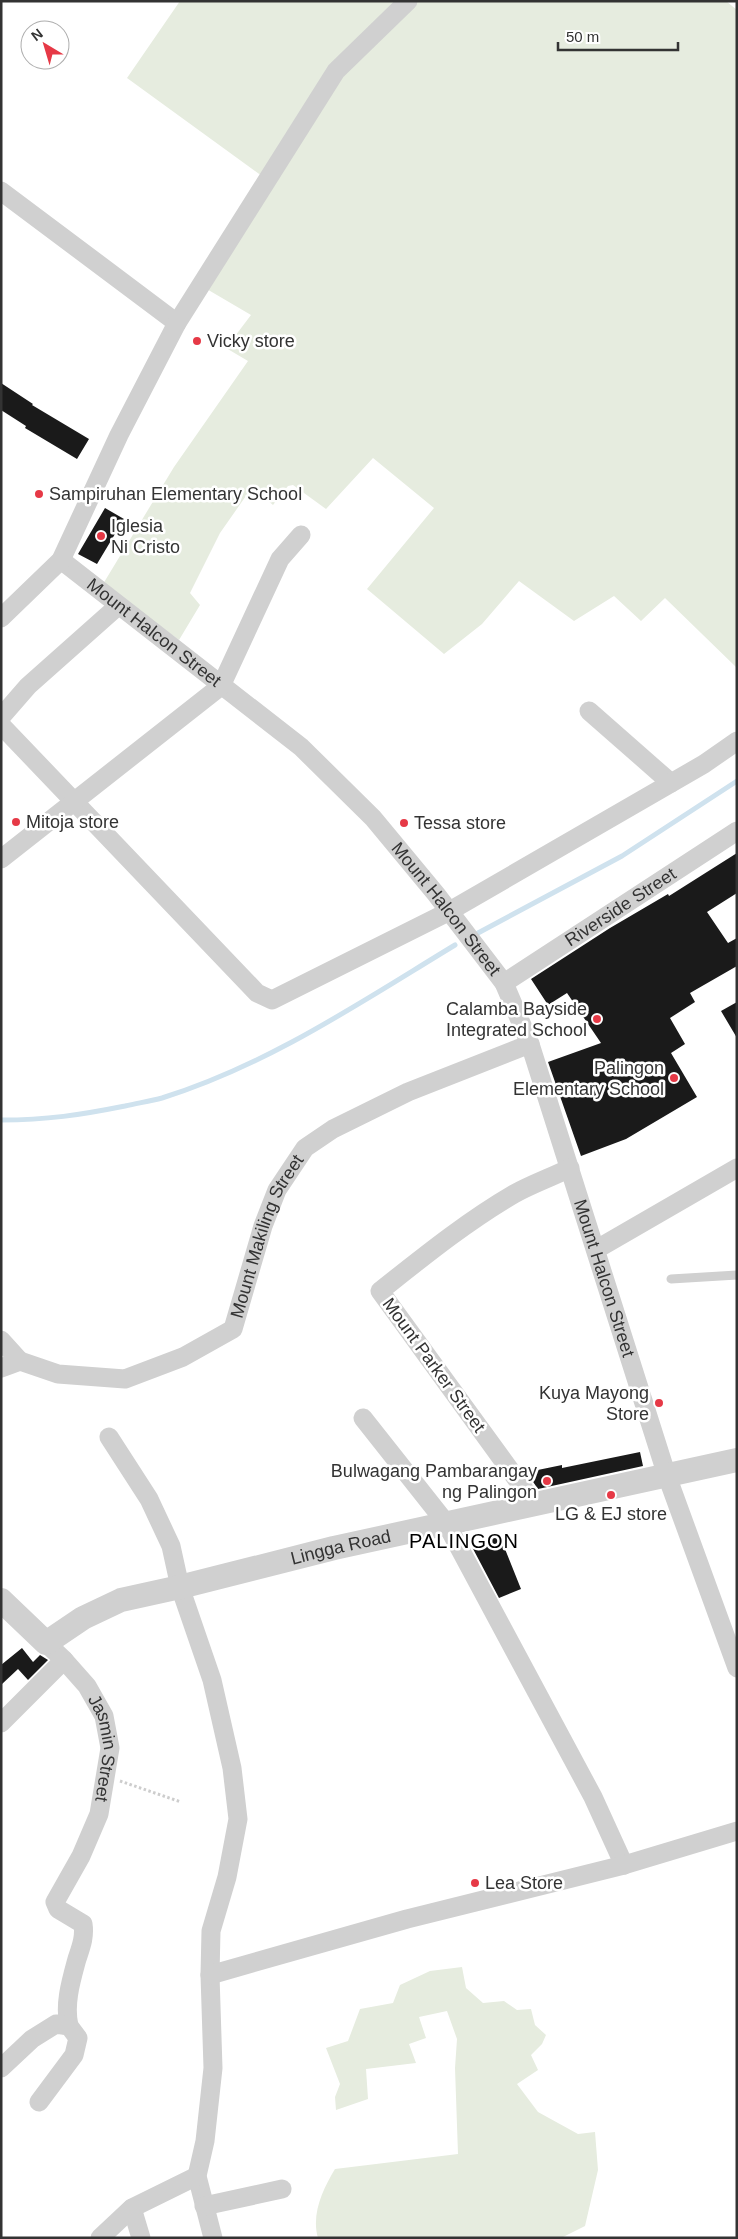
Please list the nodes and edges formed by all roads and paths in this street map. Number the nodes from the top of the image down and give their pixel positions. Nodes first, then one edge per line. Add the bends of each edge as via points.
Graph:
1 (408, 1) edge
2 (1, 192) edge
3 (177, 322) junction
4 (301, 535) dead end
5 (61, 560) junction
6 (118, 606) junction
7 (1, 618) edge
8 (221, 686) junction
9 (588, 711) dead end
10 (1, 716) edge
11 (1, 725) edge
12 (737, 741) edge
13 (670, 783) junction
14 (75, 802) junction
15 (737, 831) edge
16 (1, 859) edge
17 (448, 912) junction
18 (504, 983) junction
19 (530, 1044) junction
20 (570, 1168) junction
21 (737, 1168) edge
22 (596, 1249) junction
23 (737, 1275) edge
24 (671, 1279) dead end
25 (1, 1340) edge
26 (20, 1361) junction
27 (1, 1368) edge
28 (363, 1418) dead end
29 (109, 1437) dead end
30 (737, 1460) edge
31 (667, 1476) junction
32 (534, 1503) junction
33 (446, 1523) junction
34 (180, 1587) junction
35 (1, 1600) edge
36 (46, 1643) junction
37 (64, 1660) junction
38 (737, 1668) edge
39 (1, 1723) edge
40 (105, 1776) junction
41 (181, 1802) dead end
42 (737, 1831) edge
43 (624, 1865) junction
44 (210, 1975) junction
45 (69, 2026) junction
46 (1, 2068) edge
47 (39, 2102) dead end
48 (196, 2176) junction
49 (282, 2189) dead end
50 (204, 2206) junction
51 (132, 2208) junction
52 (100, 2238) edge
53 (141, 2238) edge
54 (213, 2238) edge

1 - 3 street via 336,71
2 - 3 street
3 - 5 street via 119,435
4 - 8 street via 280,559
5 - 6 street, Mount Halcon Street
5 - 7 street
6 - 8 street, Mount Halcon Street
6 - 10 street via 28,686
8 - 14 street
8 - 17 street, Mount Halcon Street via 301,748 374,818
9 - 13 street
11 - 14 street
12 - 13 street
13 - 17 street
14 - 16 street
14 - 17 street via 257,993 272,1000
15 - 18 street, Riverside Street
17 - 18 street, Mount Halcon Street
18 - 19 street, Mount Halcon Street
19 - 20 street, Mount Halcon Street
19 - 26 street, Mount Makiling Street via 408,1092 333,1129 305,1148 277,1190 233,1329 225,1334 183,1357 125,1380 58,1374
20 - 22 street, Mount Halcon Street
20 - 32 street, Mount Parker Street via 516,1193 478,1217 380,1291
21 - 22 street
22 - 31 street, Mount Halcon Street
23 - 24 lane
25 - 26 street
26 - 27 street
28 - 33 street
29 - 34 street via 156,1512 171,1546
30 - 31 street, Lingga Road
31 - 32 street, Lingga Road
31 - 38 street, Mount Halcon Street
32 - 33 street, Lingga Road
33 - 34 street, Lingga Road
33 - 43 street via 592,1798
34 - 36 street, Lingga Road via 121,1600 83,1618
34 - 44 street via 212,1680 232,1768 238,1819 227,1877 211,1931
35 - 36 street
36 - 37 street, Jasmin Street
37 - 39 street
37 - 40 street, Jasmin Street via 88,1686 104,1716 110,1748
40 - 41 path
40 - 45 street, Jasmin Street via 99,1814 56,1902 58,1909 83,1924 85,1934 70,1983
42 - 43 street
43 - 44 street via 407,1919
44 - 48 street via 213,2068 205,2141
45 - 46 street via 56,2024 32,2039
45 - 47 street, Jasmin Street via 78,2038 74,2056
48 - 50 street
48 - 51 street
49 - 50 street
50 - 54 street
51 - 52 street
51 - 53 street

